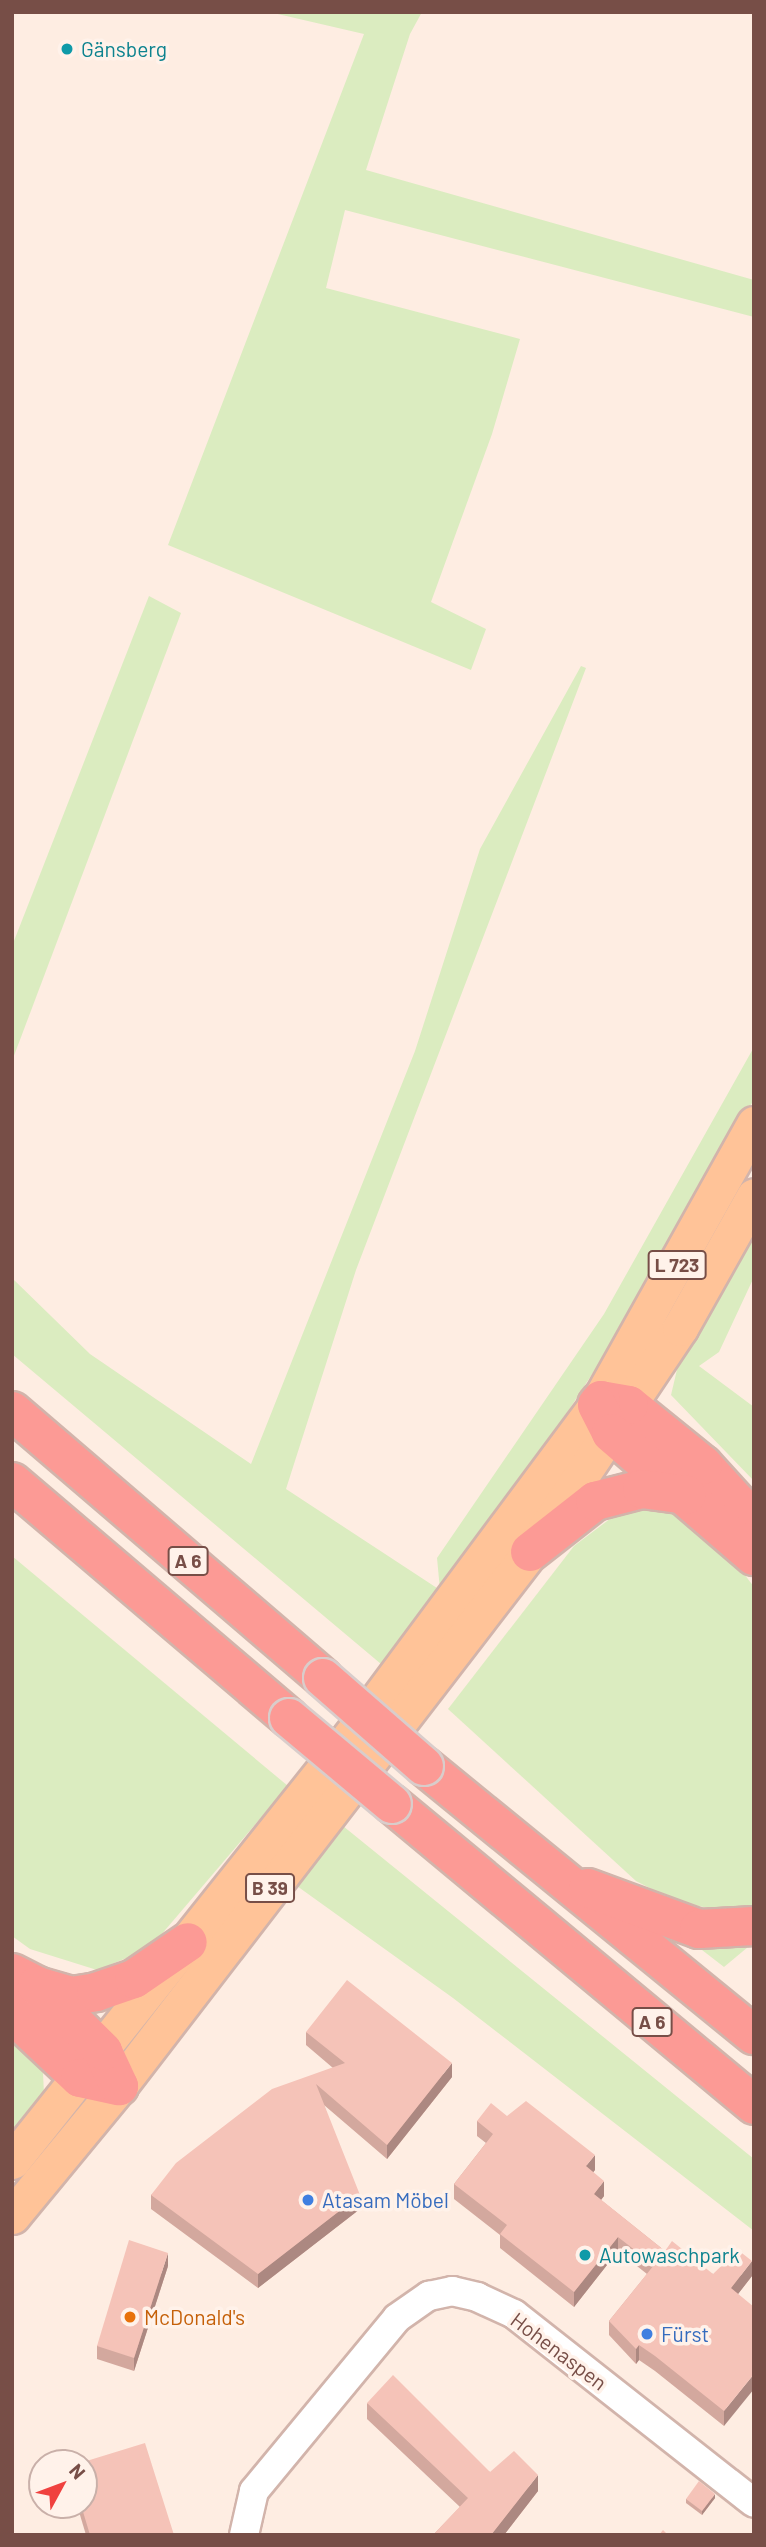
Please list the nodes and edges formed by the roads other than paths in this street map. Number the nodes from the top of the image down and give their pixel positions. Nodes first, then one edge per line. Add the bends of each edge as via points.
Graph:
1 (754, 1124) edge
2 (754, 1196) edge
3 (12, 1410) edge
4 (612, 1414) junction
5 (563, 1448) joint
6 (12, 1482) edge
7 (687, 1495) junction
8 (12, 1517) edge
9 (754, 1521) edge
10 (530, 1552) junction
11 (754, 1556) edge
12 (162, 1609) junction
13 (565, 1879) junction
14 (754, 1926) edge
15 (188, 1942) junction
16 (25, 1979) edge
17 (12, 2014) edge
18 (754, 2035) edge
19 (92, 2065) junction
20 (119, 2086) junction
21 (754, 2105) edge
22 (12, 2161) edge
23 (12, 2216) edge
24 (754, 2503) edge
25 (244, 2535) edge

1 - 4 main road, L 723
2 - 4 main road, L 723 via 680,1328
3 - 13 highway, A 6, bridge via 424,1766
4 - 5 main road, L 723
4 - 7 highway
4 - 9 highway via 702,1465
4 - 10 main road, L 723
5 - 15 main road, B 39 via 391,1683
6 - 12 highway, A 6
7 - 10 highway via 642,1489 595,1501
7 - 11 highway
8 - 12 highway
10 - 20 main road, B 39
12 - 21 highway, A 6, bridge
13 - 14 highway via 699,1929
13 - 18 highway, A 6
15 - 16 highway via 134,1979 96,1992 72,1996
15 - 19 main road, B 39
16 - 19 highway
17 - 19 highway
19 - 20 highway
19 - 22 main road, B 39
20 - 23 main road, B 39
24 - 25 street, Hohenaspen via 514,2314 452,2291 422,2300 397,2318 254,2491

